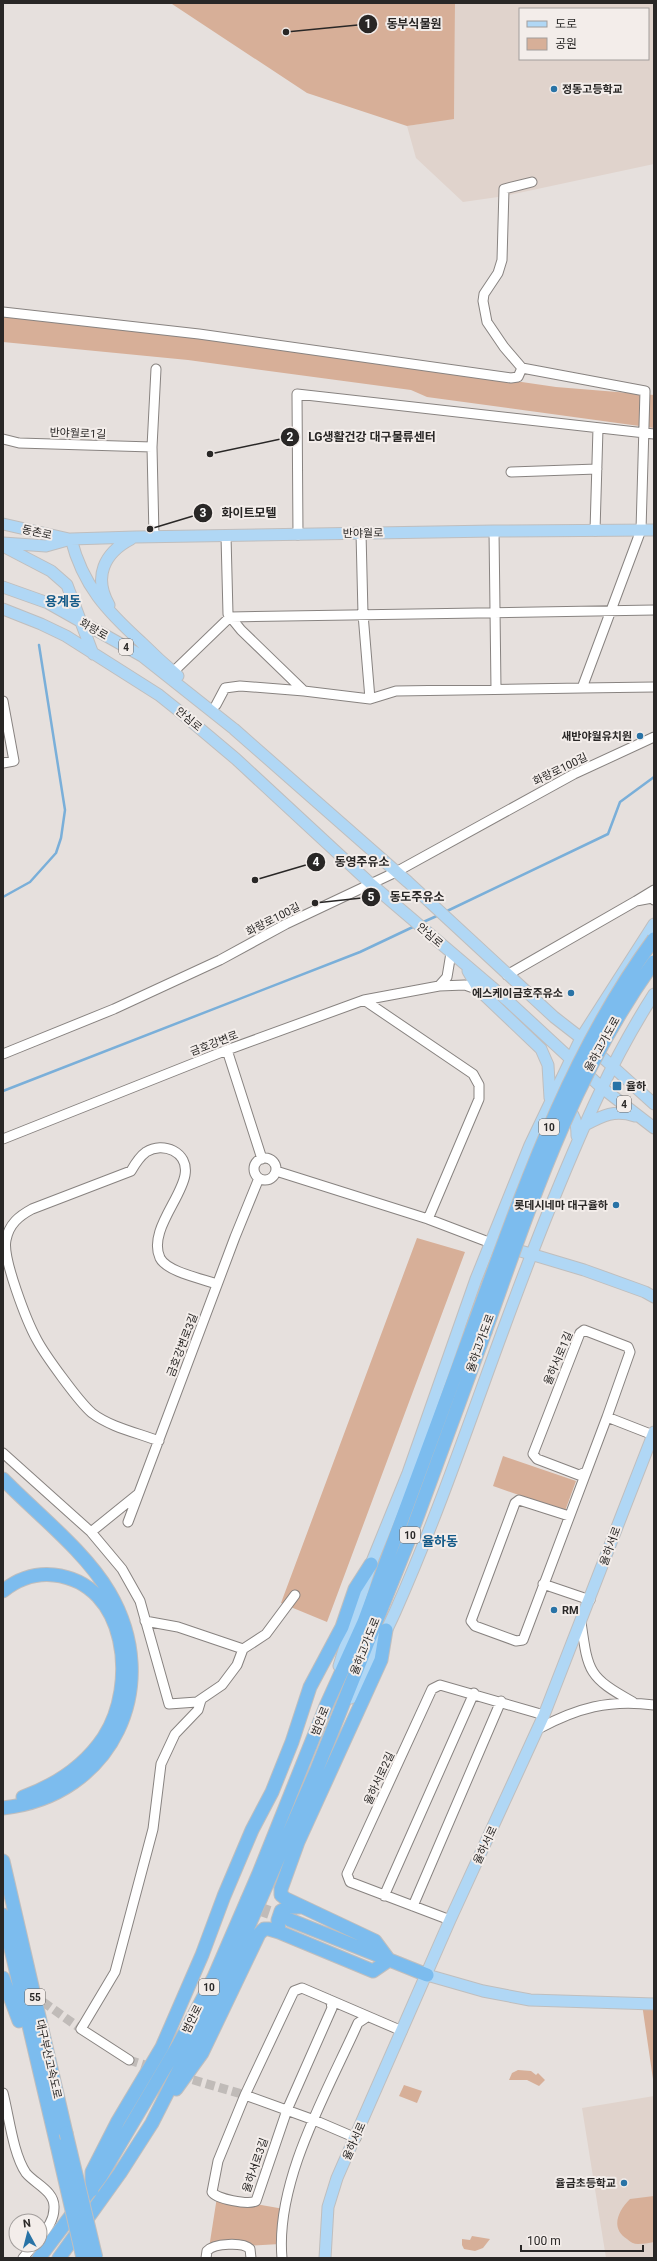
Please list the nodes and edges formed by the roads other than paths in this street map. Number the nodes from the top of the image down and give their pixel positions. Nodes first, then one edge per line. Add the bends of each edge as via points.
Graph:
1 (532, 182) dead end
2 (3, 312) edge
3 (156, 368) dead end
4 (522, 368) junction
5 (649, 391) edge
6 (598, 428) junction
7 (642, 433) junction
8 (654, 434) edge
9 (3, 439) edge
10 (152, 447) junction
11 (597, 469) junction
12 (511, 472) dead end
13 (3, 524) edge
14 (494, 530) junction
15 (641, 530) junction
16 (654, 530) edge
17 (595, 531) junction
18 (361, 534) junction
19 (298, 535) junction
20 (154, 536) junction
21 (226, 536) junction
22 (135, 537) junction
23 (71, 539) junction
24 (3, 543) edge
25 (3, 546) edge
26 (3, 587) edge
27 (3, 609) edge
28 (654, 610) edge
29 (612, 611) junction
30 (494, 613) junction
31 (363, 614) junction
32 (230, 617) junction
33 (83, 623) junction
34 (121, 624) junction
35 (93, 654) junction
36 (173, 672) junction
37 (654, 687) edge
38 (582, 688) junction
39 (496, 689) junction
40 (304, 691) junction
41 (370, 699) junction
42 (3, 701) edge
43 (216, 705) junction
44 (234, 729) junction
45 (654, 737) edge
46 (3, 763) edge
47 (396, 872) junction
48 (371, 884) junction
49 (654, 890) edge
50 (654, 900) edge
51 (636, 901) junction
52 (654, 924) edge
53 (654, 939) edge
54 (451, 953) junction
55 (462, 962) junction
56 (654, 962) edge
57 (508, 975) junction
58 (439, 986) junction
59 (479, 990) junction
60 (611, 991) junction
61 (654, 994) edge
62 (364, 1000) junction
63 (640, 1017) junction
64 (582, 1038) junction
65 (227, 1050) junction
66 (3, 1054) edge
67 (571, 1060) junction
68 (612, 1065) junction
69 (597, 1083) junction
70 (550, 1101) junction
71 (654, 1104) edge
72 (644, 1119) junction
73 (583, 1126) junction
74 (654, 1128) edge
75 (3, 1139) edge
76 (577, 1142) junction
77 (262, 1159) junction
78 (276, 1171) junction
79 (259, 1178) junction
80 (428, 1220) junction
81 (491, 1243) junction
82 (531, 1254) junction
83 (217, 1284) junction
84 (654, 1297) edge
85 (478, 1331) junction
86 (606, 1417) junction
87 (654, 1433) edge
88 (159, 1441) junction
89 (3, 1453) edge
90 (586, 1472) junction
91 (3, 1479) edge
92 (138, 1494) junction
93 (569, 1516) junction
94 (128, 1522) dead end
95 (91, 1532) junction
96 (371, 1564) junction
97 (544, 1584) junction
98 (3, 1591) edge
99 (295, 1595) dead end
100 (590, 1600) junction
101 (145, 1621) junction
102 (581, 1622) junction
103 (386, 1630) junction
104 (242, 1649) junction
105 (332, 1692) junction
106 (474, 1693) junction
107 (201, 1700) junction
108 (502, 1701) junction
109 (633, 1702) junction
110 (654, 1705) edge
111 (544, 1715) junction
112 (538, 1729) junction
113 (330, 1737) junction
114 (3, 1799) edge
115 (3, 1808) edge
116 (3, 1861) edge
117 (224, 1896) junction
118 (384, 1896) junction
119 (239, 1902) tunnel mouth
120 (413, 1906) junction
121 (301, 1907) junction
122 (3, 1916) edge
123 (290, 1920) tunnel mouth
124 (450, 1920) junction
125 (279, 1932) junction
126 (389, 1960) junction
127 (427, 1975) junction
128 (3, 1978) edge
129 (328, 1999) junction
130 (654, 2004) edge
131 (366, 2017) junction
132 (402, 2031) junction
133 (129, 2060) tunnel mouth
134 (3, 2094) edge
135 (245, 2096) junction
136 (287, 2110) junction
137 (51, 2119) junction
138 (314, 2120) junction
139 (152, 2123) junction
140 (356, 2138) junction
141 (92, 2190) junction
142 (48, 2227) edge
143 (39, 2258) edge
144 (59, 2258) edge
145 (83, 2258) edge
146 (96, 2258) edge
147 (206, 2258) edge
148 (251, 2258) edge
149 (282, 2258) edge
150 (325, 2258) edge

1 - 4 street via 504,189 502,260 498,273 484,294 483,301 487,322
2 - 4 street via 199,334 511,378 518,377
3 - 10 street
4 - 5 street
5 - 7 street
6 - 7 street
6 - 11 street
6 - 19 street via 297,394
7 - 8 street
7 - 15 street
9 - 10 street, 반야월로1길 via 19,443
10 - 20 street
11 - 12 street
11 - 17 street
13 - 23 main road, 동촌로
14 - 17 main road, 반야월로
14 - 18 main road, 반야월로
14 - 30 street
15 - 16 main road, 반야월로
15 - 17 main road, 반야월로
15 - 29 street
18 - 19 main road, 반야월로
18 - 31 street
19 - 21 main road, 반야월로
20 - 21 main road, 반야월로
20 - 22 main road, 반야월로
21 - 32 street
22 - 23 main road, 반야월로
22 - 34 main road via 117,546 110,553 103,568 101,581 104,595
23 - 24 main road via 46,546
23 - 34 main road via 83,576 104,608
25 - 33 main road via 51,571 67,585
26 - 33 main road, 화랑로 / 4 via 48,603
27 - 35 main road, 화랑로 via 42,624
28 - 29 street
29 - 30 street
29 - 38 street
30 - 31 street
30 - 39 street
31 - 32 street
31 - 41 street
32 - 36 street
32 - 40 street
33 - 35 main road
33 - 44 main road, 화랑로 / 4 via 142,656
34 - 36 main road
35 - 48 main road, 안심로 via 180,710
36 - 43 main road
37 - 38 street
38 - 39 street
39 - 41 street via 396,691
40 - 41 street
40 - 43 street via 230,687 222,692
42 - 46 street via 14,761
43 - 44 main road
44 - 47 main road, 4
45 - 47 street, 화랑로100길 via 574,774
47 - 48 street, 화랑로100길
47 - 57 main road, 4
48 - 54 main road, 안심로
48 - 66 street, 화랑로100길 via 286,924 220,960 114,1009
49 - 51 street
50 - 51 street via 652,898
51 - 57 street
52 - 60 main road
53 - 85 highway, 율하고가도로 / 10, bridge via 612,1001 572,1074 524,1187
54 - 55 main road, 안심로
54 - 58 street via 447,977
55 - 59 main road
55 - 67 main road, 안심로
56 - 85 highway, 율하고가도로 / 10, bridge via 610,1028 562,1123
57 - 64 main road, 4 via 554,1017
58 - 59 street, 금호강변로 via 464,985
58 - 62 street, 금호강변로
59 - 70 main road via 541,1049 548,1065
60 - 63 main road via 616,1010
60 - 64 main road
61 - 63 main road
62 - 65 street, 금호강변로
62 - 80 street via 473,1074 479,1085 479,1099
63 - 68 main road
64 - 67 main road
64 - 68 main road, 4
65 - 75 street, 금호강변로
65 - 77 street
67 - 69 main road, 안심로
67 - 70 main road
68 - 69 main road
68 - 71 main road, 4
69 - 72 main road, 안심로 / 4
69 - 73 main road
70 - 76 main road via 565,1106 574,1117 577,1124
70 - 81 main road
72 - 73 main road via 622,1112 604,1115
72 - 74 main road, 안심로 / 4
73 - 76 main road
76 - 82 main road
77 - 78 street via 272,1161
77 - 79 street via 256,1163 254,1170
78 - 79 street via 269,1179
78 - 80 street
79 - 83 street, 금호강변로3길
80 - 81 street
81 - 82 main road
81 - 96 main road via 408,1473
82 - 84 main road via 618,1282
82 - 103 main road via 459,1454
83 - 88 street, 금호강변로3길
83 - 88 street via 173,1269 160,1257 157,1244 185,1175 180,1155 172,1149 153,1148 137,1160 131,1171 32,1209 18,1217 10,1226 6,1240 8,1268 41,1346 92,1413 103,1420
85 - 105 highway, 율하고가도로 / 10 via 364,1622
85 - 113 highway, 율하고가도로 / 10 via 408,1542
86 - 87 street
86 - 90 street, 율하서로1길
86 - 90 street, 율하서로1길 via 630,1352 628,1347 584,1330 580,1333 533,1454 537,1459 579,1476
87 - 100 main road, 율하서로
88 - 92 street, 금호강변로3길
89 - 95 street
90 - 93 street, 율하서로1길
91 - 115 highway via 78,1553 107,1590 121,1619 132,1664 130,1696 126,1710 116,1737 96,1764 70,1785 44,1799
92 - 94 street, 금호강변로3길
92 - 95 street
93 - 97 street, 율하서로1길
93 - 97 street, 율하서로1길 via 519,1500 515,1503 471,1621 475,1626 516,1641 523,1640
95 - 101 street via 122,1569 140,1601
96 - 105 main road
96 - 117 highway via 355,1589 342,1627 310,1687 292,1742
97 - 100 street
98 - 114 highway via 20,1580 42,1575 69,1578 83,1583 95,1592 105,1605 116,1631 122,1660 122,1679 114,1718 92,1754 76,1769 50,1786 22,1797
99 - 104 street via 266,1634
100 - 102 main road, 율하서로
101 - 104 street via 178,1627
101 - 107 street via 169,1704
102 - 109 street via 586,1660 595,1677
102 - 111 main road, 율하서로
103 - 113 main road
103 - 121 highway via 381,1660 298,1842 282,1885 282,1896
104 - 107 street via 237,1665 222,1685
105 - 141 highway, 범안로 / 10 via 214,1977 179,2044
106 - 108 street, 율하서로2길
106 - 118 street
106 - 118 street, 율하서로2길 via 440,1685 432,1689 347,1874 350,1882
107 - 133 street via 198,1710 175,1734 161,1764 153,1829 115,1972 81,2029
108 - 111 street, 율하서로2길
108 - 120 street
109 - 110 street
109 - 112 street via 580,1709
111 - 112 main road, 율하서로
112 - 124 main road, 율하서로
113 - 139 highway, 범안로 / 10 via 229,1971
116 - 146 highway, 대구부산고속도로 / 55, bridge
117 - 119 highway
117 - 141 highway via 162,2047 118,2121 92,2172
118 - 120 street, 율하서로2길
120 - 124 street, 율하서로2길
121 - 125 highway via 289,1907 281,1911 278,1920
121 - 126 highway via 375,1941
122 - 137 highway, 대구부산고속도로 / 55
123 - 126 highway
124 - 127 main road, 율하서로
125 - 126 highway via 373,1971
125 - 139 highway via 264,1929 259,1934 202,2053
126 - 127 highway
127 - 130 main road via 483,1991 530,2000
127 - 132 main road, 율하서로
128 - 137 highway via 14,2004 36,2085
129 - 131 street, 율하서로3길
129 - 135 street, 율하서로3길 via 302,1988 291,1994
129 - 136 street, 율하서로3길 via 332,2008
131 - 132 street, 율하서로3길
131 - 138 street via 358,2023
132 - 140 main road, 율하서로
134 - 142 street via 18,2155 27,2173 46,2190 55,2207
135 - 136 street
135 - 136 street, 율하서로3길 via 218,2161 212,2192 217,2197 248,2203 256,2201
136 - 138 street
137 - 145 highway, 대구부산고속도로 / 55, bridge
138 - 140 street
138 - 149 street via 293,2173 284,2208 280,2244
139 - 144 highway, 범안로 / 10 via 120,2173
140 - 150 main road, 율하서로 via 337,2178 328,2207
141 - 143 highway, 범안로 / 10
147 - 148 street via 207,2251 212,2247 247,2246

